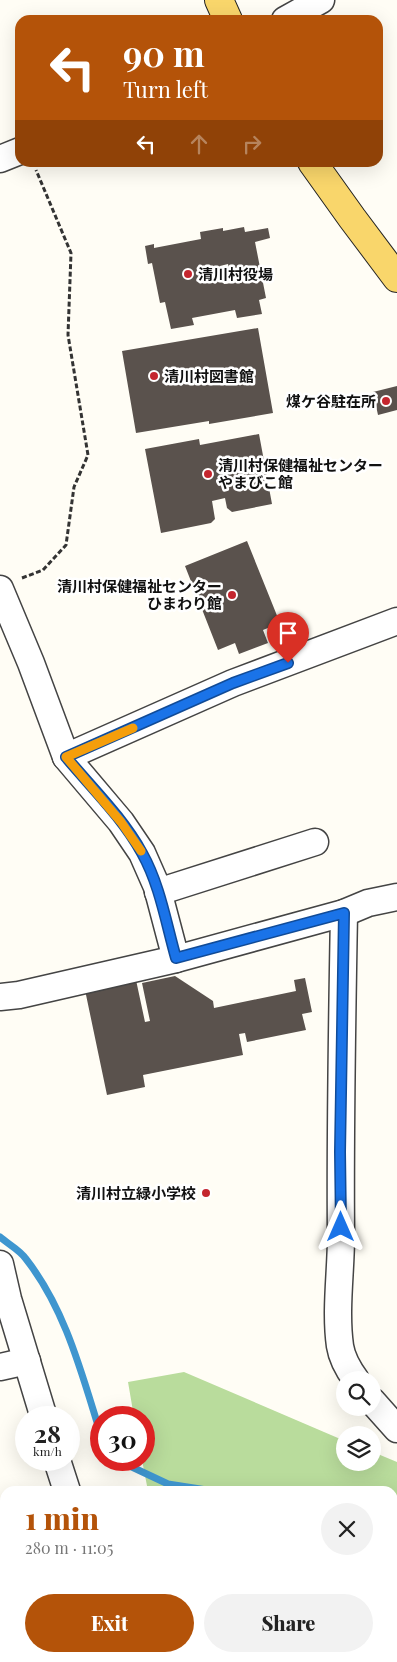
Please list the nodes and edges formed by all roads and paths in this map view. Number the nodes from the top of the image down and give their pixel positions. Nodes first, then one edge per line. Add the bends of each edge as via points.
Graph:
1 (219, 0) edge
2 (322, 0) edge
3 (226, 15) edge
4 (294, 15) edge
5 (15, 153) edge
6 (0, 159) edge
7 (35, 167) edge
8 (316, 167) edge
9 (397, 278) edge
10 (9, 584) edge
11 (397, 621) edge
12 (66, 757) junction
13 (315, 842) dead end
14 (158, 892) junction
15 (397, 897) edge
16 (344, 913) junction
17 (176, 958) junction
18 (0, 997) edge
19 (0, 1264) edge
20 (27, 1361) junction
21 (0, 1367) edge
22 (350, 1371) edge
23 (40, 1406) edge
24 (381, 1411) edge
25 (397, 1429) edge
26 (61, 1471) edge
27 (65, 1486) edge

1 - 3 main road
2 - 4 street
5 - 6 street
7 - 10 path via 71,253 68,335 88,455 74,487 66,545 43,570
8 - 9 main road
10 - 12 street via 22,641
11 - 12 street via 233,683
12 - 14 street via 121,822 142,853
13 - 14 street
14 - 17 street
15 - 16 street via 368,903
16 - 17 street
16 - 22 street via 339,1333 340,1349
17 - 18 street
19 - 20 street
20 - 21 street
20 - 23 street
24 - 25 street
26 - 27 street

